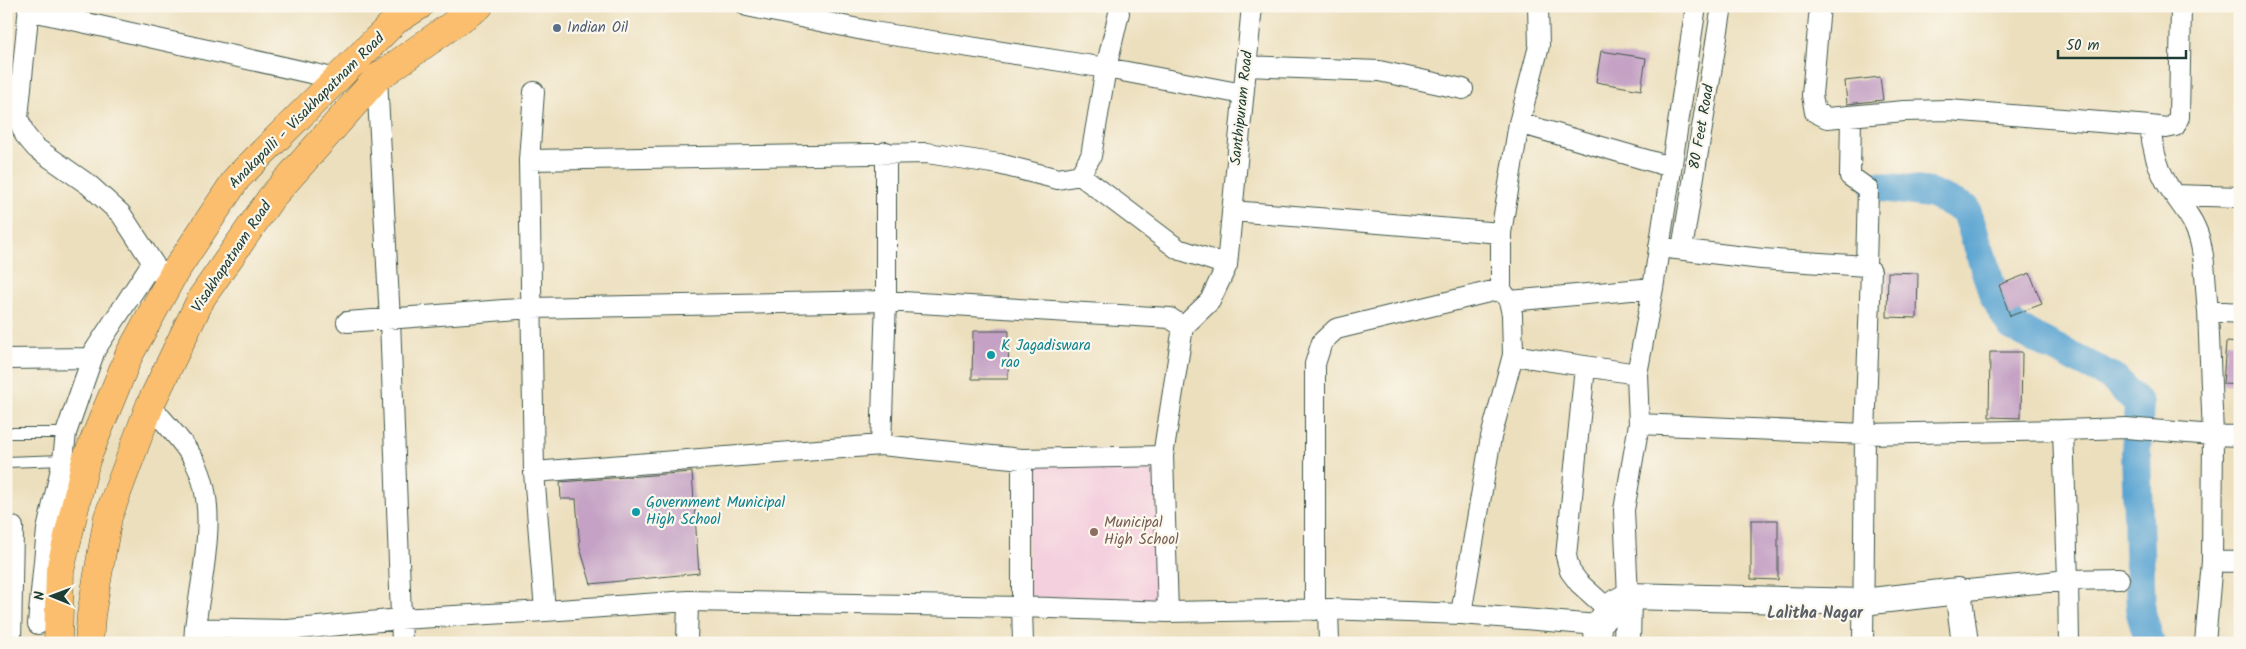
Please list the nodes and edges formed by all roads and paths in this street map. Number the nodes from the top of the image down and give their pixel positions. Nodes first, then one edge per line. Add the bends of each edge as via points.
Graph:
1 (419, 6) edge
2 (479, 6) edge
3 (746, 6) edge
4 (1252, 6) edge
5 (1538, 6) edge
6 (1696, 6) edge
7 (1722, 6) edge
8 (1820, 6) edge
9 (2181, 6) edge
10 (28, 8) edge
11 (1119, 13) dead end
12 (1246, 66) junction
13 (1106, 68) junction
14 (377, 78) junction
15 (337, 79) junction
16 (1463, 88) dead end
17 (534, 92) dead end
18 (1243, 94) junction
19 (1851, 116) junction
20 (1519, 123) junction
21 (2150, 126) junction
22 (886, 152) junction
23 (529, 160) junction
24 (1671, 167) junction
25 (1080, 175) junction
26 (2175, 195) junction
27 (2240, 197) edge
28 (1232, 211) junction
29 (1501, 233) junction
30 (1659, 247) junction
31 (1682, 249) junction
32 (1227, 265) junction
33 (1866, 266) junction
34 (160, 273) junction
35 (1654, 288) junction
36 (1505, 295) junction
37 (886, 300) junction
38 (531, 308) junction
39 (2208, 312) junction
40 (2240, 313) edge
41 (390, 320) junction
42 (348, 322) dead end
43 (1183, 327) junction
44 (1513, 355) junction
45 (92, 358) junction
46 (6, 359) edge
47 (1586, 367) junction
48 (1637, 374) junction
49 (150, 404) junction
50 (1639, 424) junction
51 (2063, 430) junction
52 (66, 432) junction
53 (6, 433) edge
54 (1865, 434) junction
55 (2213, 435) junction
56 (2240, 436) edge
57 (881, 445) junction
58 (1163, 456) junction
59 (1022, 459) junction
60 (63, 460) junction
61 (6, 462) edge
62 (534, 472) junction
63 (12, 527) dead end
64 (2212, 561) junction
65 (2240, 562) edge
66 (2120, 579) dead end
67 (2068, 580) junction
68 (1958, 591) junction
69 (688, 601) junction
70 (1863, 602) junction
71 (1022, 607) junction
72 (545, 610) junction
73 (1322, 610) junction
74 (1168, 612) junction
75 (1461, 614) junction
76 (400, 618) junction
77 (1608, 618) edge
78 (9, 630) edge
79 (52, 630) edge
80 (195, 635) edge
81 (89, 643) edge
82 (402, 643) edge
83 (687, 643) edge
84 (1023, 643) edge
85 (1329, 643) edge
86 (1627, 643) edge
87 (1863, 643) edge
88 (1965, 643) edge
89 (2069, 643) edge
90 (2205, 643) edge

1 - 15 main road, Anakapalli - Visakhapatnam Road via 395,22
2 - 14 main road, Visakhapatnam Road
3 - 13 street via 873,32
4 - 12 street, Santhipuram Road
5 - 20 street via 1539,46
6 - 24 street, 80 Feet Road
7 - 31 street, 80 Feet Road
8 - 19 street via 1812,95 1815,112 1828,118
9 - 21 street via 2179,117 2175,126
10 - 15 street
10 - 34 street via 18,118 25,135 36,148 89,185 121,214
11 - 13 street
12 - 16 street via 1379,71
12 - 18 street, Santhipuram Road
13 - 18 street
13 - 25 street via 1091,156
14 - 41 street
14 - 49 main road, Visakhapatnam Road via 271,198 207,289
15 - 34 main road, Anakapalli - Visakhapatnam Road via 237,178
17 - 23 street
18 - 28 street, Santhipuram Road
19 - 21 street via 1949,110
19 - 33 street via 1850,176 1868,189
20 - 24 street
20 - 29 street
21 - 26 street via 2157,162
22 - 23 street
22 - 25 street via 927,153 999,164 1058,179
22 - 37 street
23 - 38 street
24 - 30 street, 80 Feet Road
25 - 32 street via 1178,249
26 - 27 street
26 - 39 street via 2196,227
28 - 29 street
28 - 32 street, Santhipuram Road
29 - 36 street
30 - 31 street
30 - 35 street, 80 Feet Road
31 - 33 street via 1762,259
32 - 43 street, Santhipuram Road via 1210,301
33 - 54 street via 1871,271
34 - 45 street via 95,350
34 - 79 main road, Anakapalli - Visakhapatnam Road via 86,460 60,571
35 - 36 street
35 - 48 street, 80 Feet Road
36 - 44 street via 1512,314
36 - 73 street via 1336,330 1322,342 1315,364
37 - 38 street
37 - 43 street via 1170,318
37 - 57 street
38 - 41 street
38 - 62 street
39 - 40 street
39 - 55 street
41 - 42 street
41 - 76 street
43 - 58 street
44 - 47 street
44 - 75 street via 1491,437
45 - 46 street
45 - 52 street
47 - 48 street
47 - 77 street via 1566,556 1570,571
48 - 50 street, 80 Feet Road
49 - 80 street via 195,461 205,488 209,523
49 - 81 main road, Visakhapatnam Road via 108,517
50 - 54 street
50 - 77 street, 80 Feet Road
51 - 54 street
51 - 55 street via 2126,428
51 - 67 street
52 - 53 lane
52 - 60 street
54 - 70 street
55 - 56 street
55 - 64 street
57 - 59 street
57 - 62 street
58 - 59 street
58 - 74 street
59 - 71 street
60 - 61 lane
60 - 79 street via 48,530
62 - 72 street
63 - 78 street
64 - 65 street
64 - 90 street
66 - 67 street
67 - 68 street
67 - 89 street
68 - 70 street
68 - 88 street
69 - 71 street
69 - 72 street
69 - 83 street
70 - 77 street
70 - 87 street
71 - 74 street
71 - 84 street
72 - 76 street
73 - 74 street
73 - 75 street
73 - 85 street
75 - 77 street
76 - 80 street via 288,630
76 - 82 street
77 - 86 street
78 - 79 street

